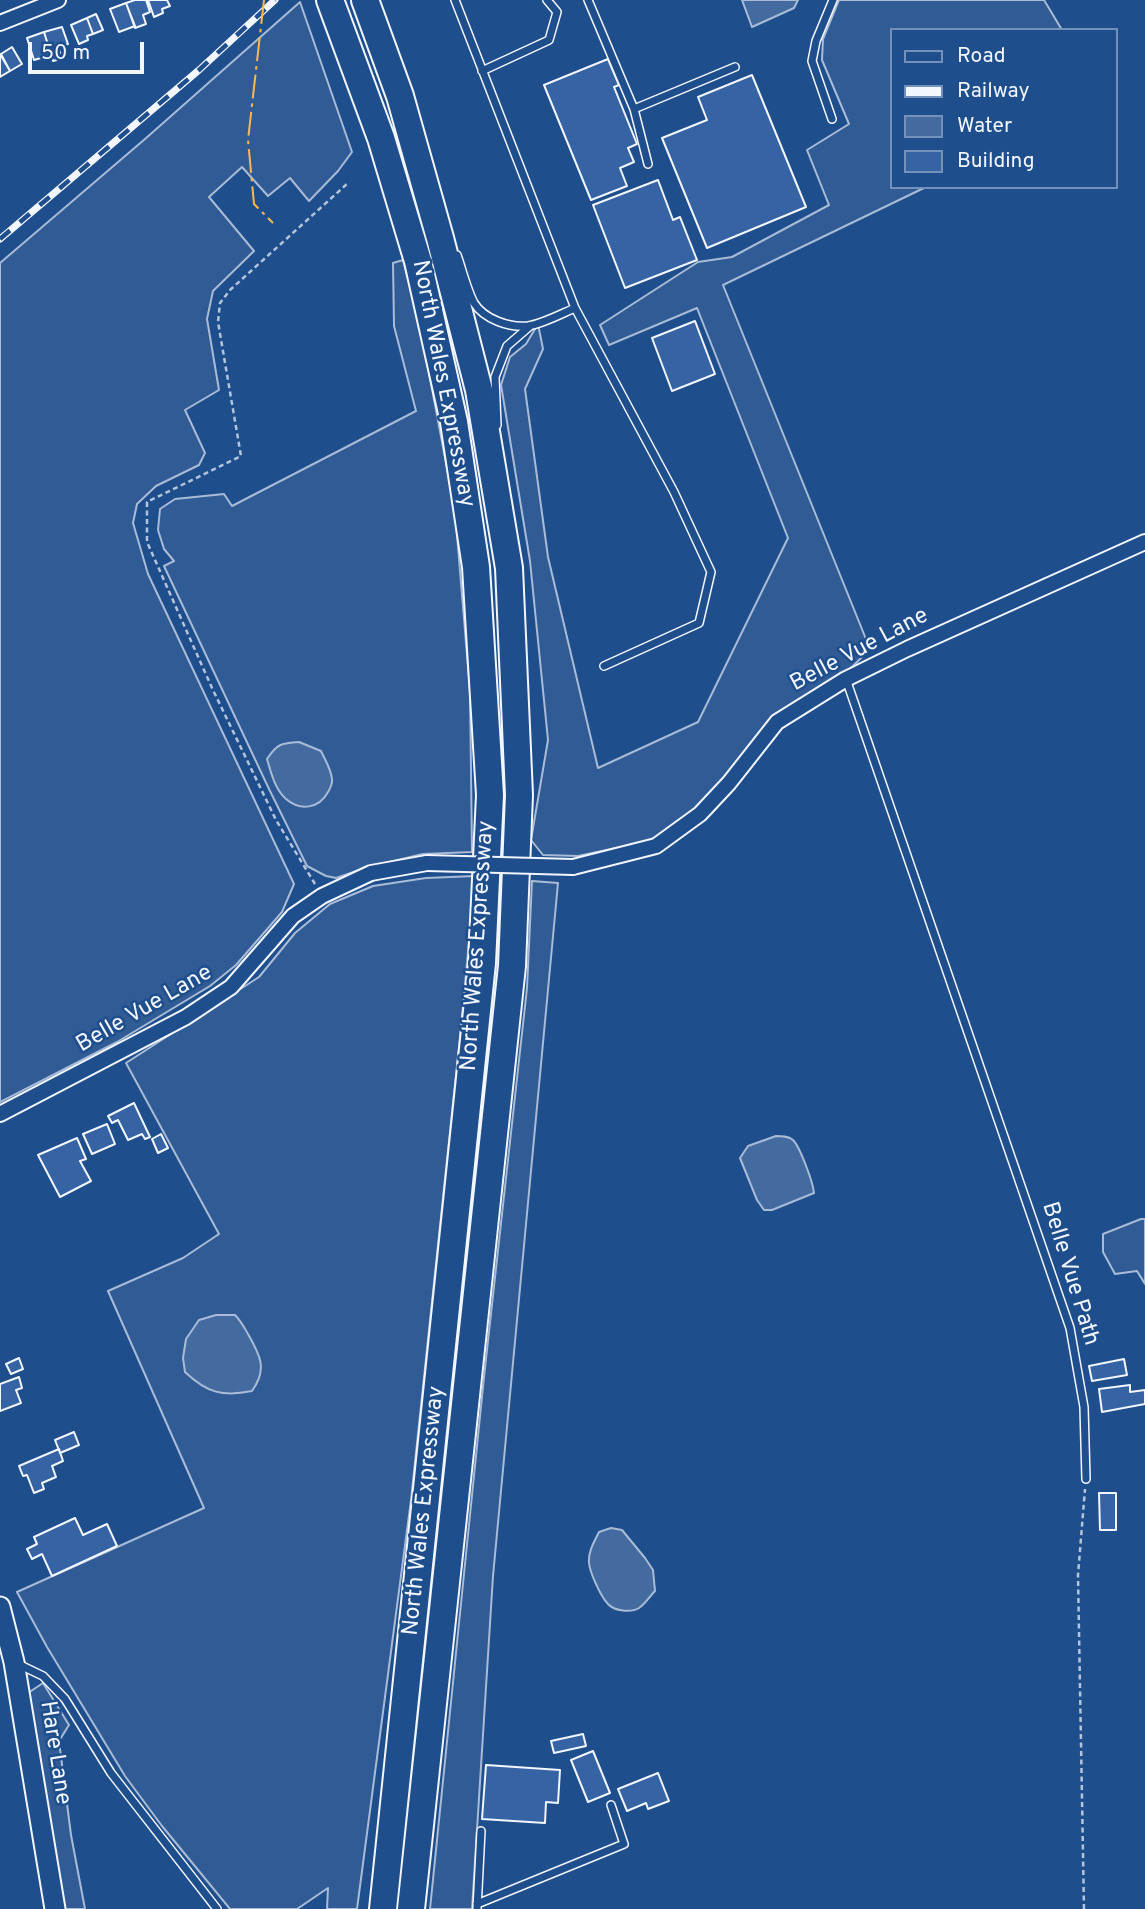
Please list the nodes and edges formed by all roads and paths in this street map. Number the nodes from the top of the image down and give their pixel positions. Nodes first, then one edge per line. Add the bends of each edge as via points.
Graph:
1 (58, 0) edge
2 (330, 0) edge
3 (365, 0) edge
4 (455, 0) edge
5 (547, 0) edge
6 (588, 0) edge
7 (833, 0) edge
8 (0, 23) edge
9 (735, 67) dead end
10 (482, 71) junction
11 (400, 96) junction
12 (634, 108) junction
13 (832, 119) dead end
14 (648, 164) dead end
15 (348, 183) dead end
16 (442, 212) dead end
17 (456, 251) dead end
18 (575, 308) junction
19 (530, 326) junction
20 (497, 431) dead end
21 (499, 457) dead end
22 (503, 537) junction
23 (1145, 542) edge
24 (604, 666) dead end
25 (846, 679) junction
26 (322, 896) junction
27 (0, 1114) edge
28 (1086, 1479) joint
29 (0, 1606) edge
30 (14, 1662) junction
31 (611, 1805) dead end
32 (481, 1831) dead end
33 (477, 1906) edge
34 (55, 1909) edge
35 (217, 1909) edge
36 (383, 1909) edge
37 (411, 1909) edge
38 (1084, 1909) edge

1 - 8 street
2 - 36 highway, North Wales Expressway via 381,138 418,261 454,422 476,567 490,795 481,976
3 - 11 highway, North Wales Expressway
4 - 10 lane
5 - 10 lane via 557,12 549,40
6 - 12 lane
7 - 13 lane via 812,61
9 - 12 lane
10 - 18 lane
11 - 16 lane
11 - 22 highway, North Wales Expressway via 479,390
12 - 14 lane
15 - 26 path via 220,303 218,321 241,456 147,502 147,542 276,820
17 - 19 lane via 474,303 485,315
18 - 19 lane
18 - 24 lane via 674,492 710,572 699,623
19 - 20 lane via 507,346 495,377
21 - 22 lane
22 - 37 highway, North Wales Expressway via 509,568 519,795 512,966
23 - 25 street, Belle Vue Lane
25 - 26 street, Belle Vue Lane, bridge via 777,722 700,814 656,846 573,867 427,863 371,873
25 - 28 lane, Belle Vue Path via 1070,1328 1084,1408
26 - 27 street, Belle Vue Lane via 293,916 232,987 186,1017
28 - 38 path via 1077,1575
29 - 30 street, Hare Lane
30 - 34 street, Hare Lane
30 - 35 lane via 43,1676 65,1699 111,1773
31 - 33 lane via 624,1844
32 - 33 lane

